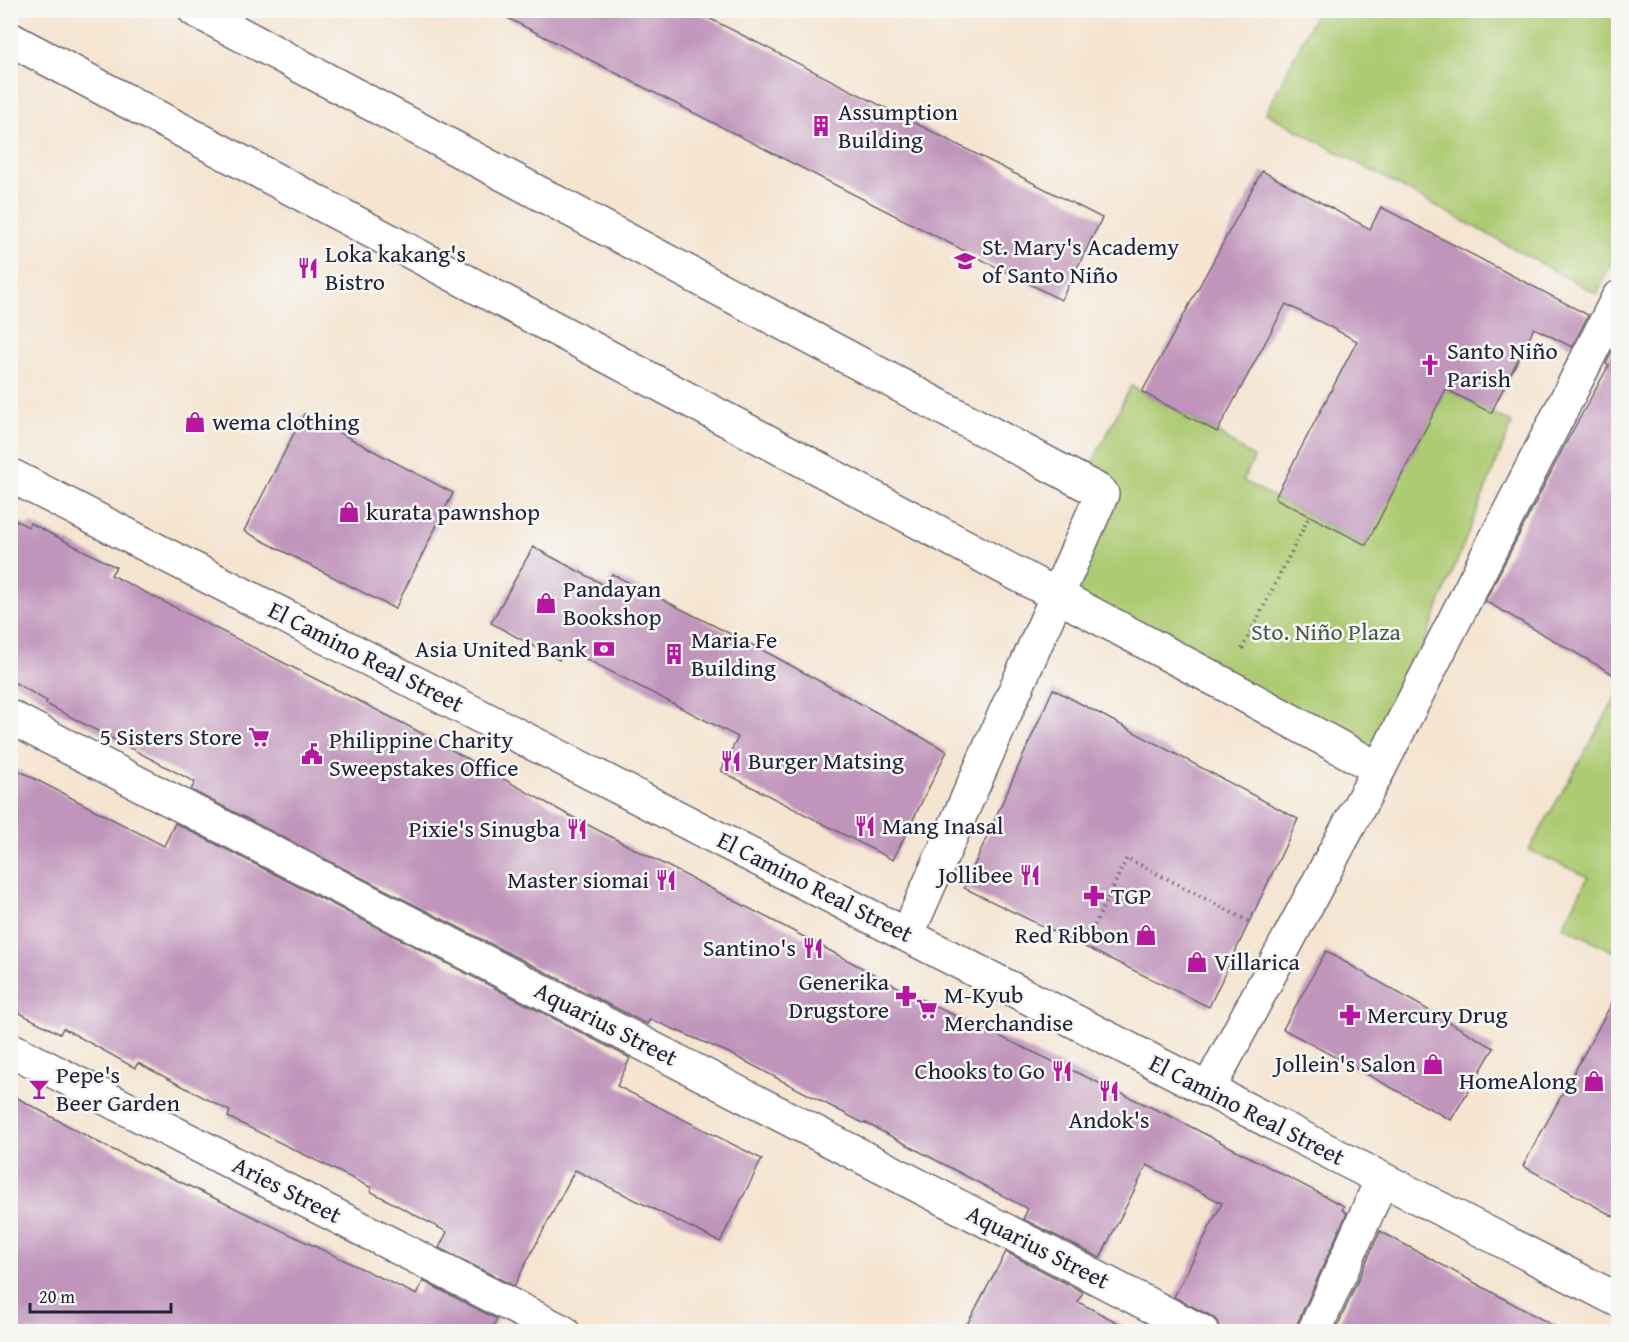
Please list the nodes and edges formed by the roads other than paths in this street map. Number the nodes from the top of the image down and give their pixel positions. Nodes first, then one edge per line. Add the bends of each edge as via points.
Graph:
1 (195, 10) edge
2 (10, 39) edge
3 (1618, 298) edge
4 (10, 475) edge
5 (1058, 596) junction
6 (10, 717) edge
7 (1379, 769) junction
8 (907, 935) junction
9 (10, 1049) edge
10 (1208, 1090) junction
11 (1382, 1179) junction
12 (1618, 1300) edge
13 (563, 1332) edge
14 (1202, 1332) edge
15 (1314, 1332) edge

1 - 5 street via 1097,490 1102,497
2 - 5 street
3 - 7 street
4 - 8 street, El Camino Real Street
5 - 7 street
5 - 8 street
6 - 14 street, Aquarius Street
7 - 10 street
8 - 10 street, El Camino Real Street
9 - 13 street, Aries Street
10 - 11 street, El Camino Real Street
11 - 12 street, El Camino Real Street
11 - 15 street

